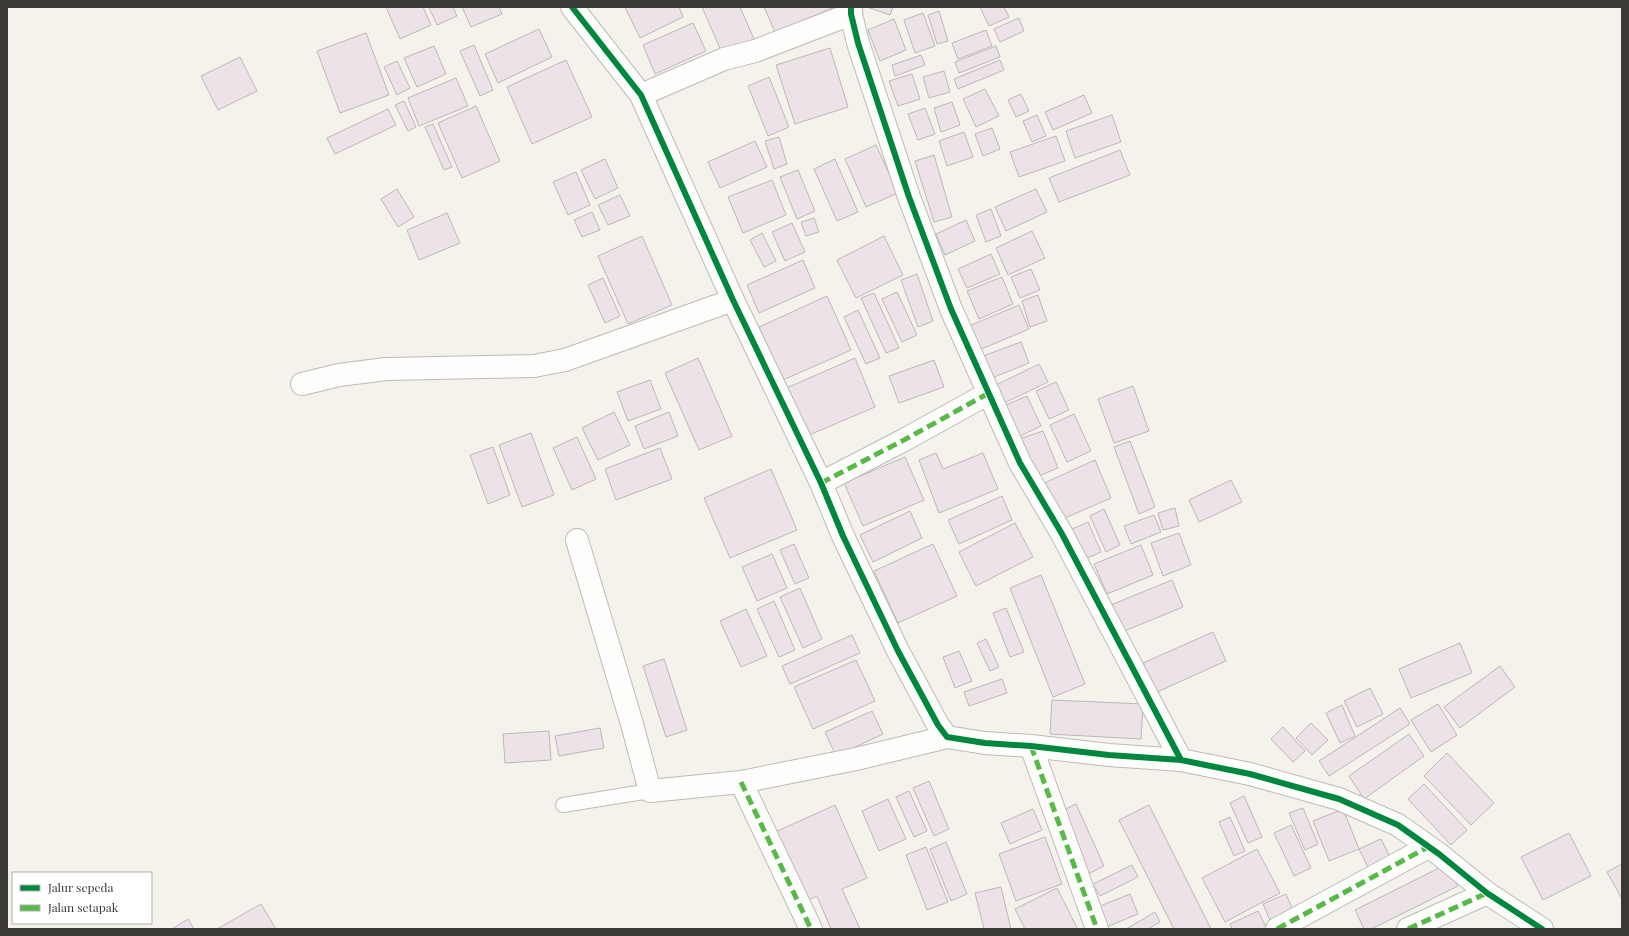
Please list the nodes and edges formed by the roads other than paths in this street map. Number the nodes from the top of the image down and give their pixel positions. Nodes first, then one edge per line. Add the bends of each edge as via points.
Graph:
1 (572, 7) edge
2 (851, 11) edge
3 (641, 95) junction
4 (733, 300) junction
5 (302, 384) dead end
6 (989, 393) junction
7 (821, 482) junction
8 (577, 540) dead end
9 (947, 737) junction
10 (1031, 746) junction
11 (1181, 760) junction
12 (741, 782) junction
13 (650, 791) junction
14 (563, 805) dead end
15 (1428, 847) junction
16 (1487, 893) junction
17 (811, 929) edge
18 (1097, 929) edge
19 (1277, 929) edge
20 (1408, 929) edge
21 (1542, 929) edge

1 - 3 street
2 - 3 street via 755,50 724,59
2 - 6 street via 858,43 909,197 950,309
3 - 4 street
4 - 5 street via 565,360 534,366 386,369 339,375
4 - 7 street
6 - 7 street
6 - 11 street via 1020,463 1062,534
7 - 9 street via 843,536 898,651
8 - 13 street
9 - 10 street via 985,744
9 - 12 street via 856,759
10 - 11 street
10 - 18 street
11 - 15 street via 1250,774 1339,799 1398,825
12 - 13 street
12 - 17 street
13 - 14 lane
15 - 16 street
15 - 19 street
16 - 20 street
16 - 21 street

